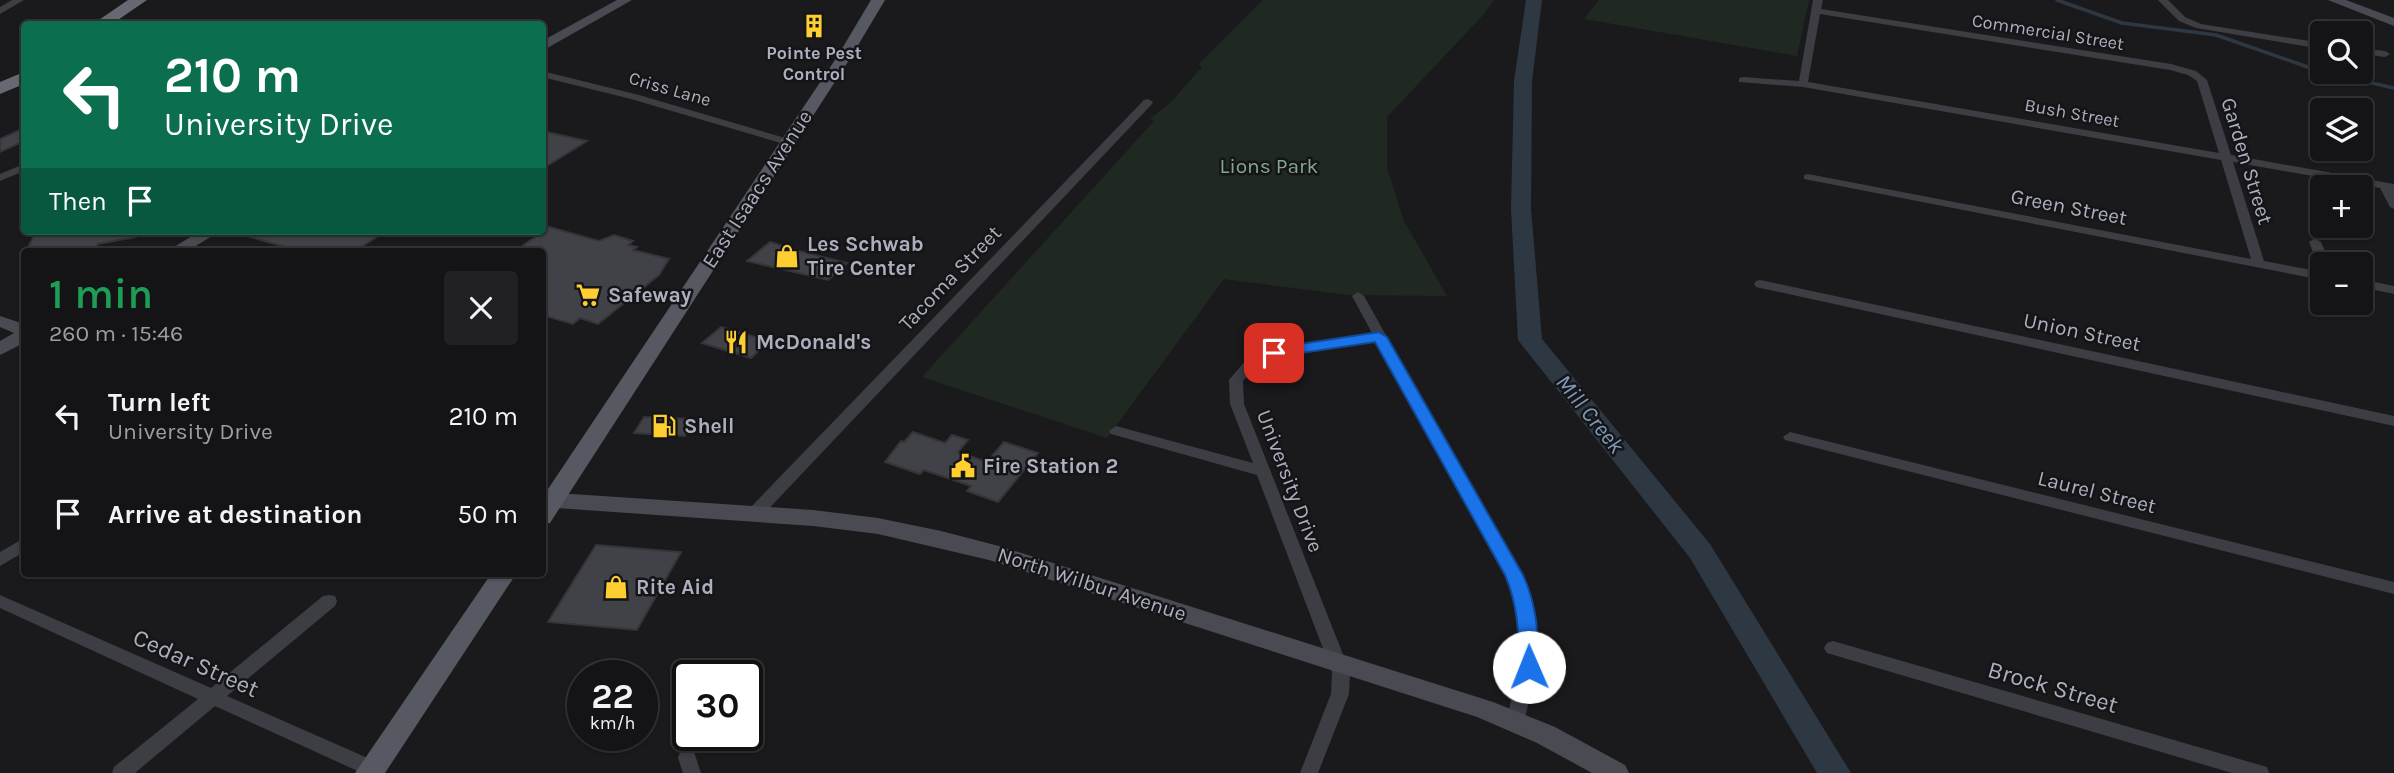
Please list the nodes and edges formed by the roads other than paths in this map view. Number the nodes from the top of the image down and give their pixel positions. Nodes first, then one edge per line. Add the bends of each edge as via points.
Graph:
1 (19, 0) edge
2 (139, 0) edge
3 (156, 0) edge
4 (626, 0) edge
5 (878, 0) edge
6 (1818, 0) edge
7 (2163, 0) edge
8 (2334, 0) edge
9 (0, 11) edge
10 (1816, 11) junction
11 (106, 21) edge
12 (124, 21) edge
13 (2394, 22) edge
14 (2310, 44) edge
15 (546, 45) edge
16 (2373, 52) edge
17 (2385, 54) dead end
18 (21, 68) edge
19 (2192, 73) joint
20 (546, 75) edge
21 (21, 78) edge
22 (0, 79) edge
23 (1743, 80) dead end
24 (1803, 84) junction
25 (0, 89) edge
26 (1148, 102) dead end
27 (788, 142) junction
28 (2224, 157) junction
29 (21, 168) edge
30 (1808, 177) dead end
31 (0, 178) edge
32 (2389, 186) edge
33 (2394, 205) edge
34 (205, 235) edge
35 (2315, 242) dead end
36 (181, 248) edge
37 (2319, 252) edge
38 (2259, 264) junction
39 (2310, 274) edge
40 (1760, 284) dead end
41 (2373, 286) edge
42 (2394, 290) edge
43 (1358, 296) dead end
44 (0, 321) edge
45 (21, 332) edge
46 (21, 335) edge
47 (1379, 337) junction
48 (0, 349) edge
49 (2394, 421) edge
50 (1116, 431) dead end
51 (1790, 437) dead end
52 (1265, 472) junction
53 (546, 505) edge
54 (754, 514) junction
55 (21, 546) edge
56 (0, 560) edge
57 (502, 577) edge
58 (2394, 588) edge
59 (0, 601) edge
60 (329, 601) dead end
61 (1833, 648) dead end
62 (1338, 663) junction
63 (213, 697) junction
64 (1516, 721) junction
65 (371, 771) edge
66 (121, 773) edge
67 (1309, 773) edge
68 (1616, 773) edge
69 (2260, 773) edge

1 - 9 street
2 - 11 highway
3 - 12 highway
4 - 15 main road
5 - 27 main road, East Isaacs Avenue
6 - 10 street
7 - 14 street via 2189,23
8 - 13 main road
10 - 19 street, Commercial Street
10 - 24 street
16 - 17 street
18 - 22 highway
19 - 28 street, Garden Street via 2202,80
20 - 27 street, Criss Lane
21 - 25 highway
23 - 24 street, Bush Street
24 - 28 street, Bush Street
26 - 54 street, Tacoma Street
27 - 53 main road, East Isaacs Avenue
28 - 32 street, Bush Street
28 - 38 street, Garden Street
29 - 31 street
30 - 38 street, Green Street
32 - 33 street
34 - 36 main road
35 - 37 street
38 - 39 street, Green Street
40 - 49 street, Union Street
41 - 42 street
43 - 47 street
44 - 45 main road
46 - 48 main road
47 - 52 street, University Drive via 1261,356 1241,372 1236,380 1237,404
47 - 64 street via 1522,593 1528,619 1529,667
50 - 52 street
51 - 58 street, Laurel Street
52 - 62 street, University Drive
53 - 54 main road, North Wilbur Avenue
54 - 62 main road, North Wilbur Avenue via 856,523 967,545
55 - 56 street
57 - 65 main road
59 - 63 street, Cedar Street
60 - 63 street
61 - 69 street, Brock Street
62 - 64 main road, North Wilbur Avenue
62 - 67 street, University Drive via 1340,694
63 - 65 street, Cedar Street
63 - 66 street
64 - 68 main road, North Wilbur Avenue

